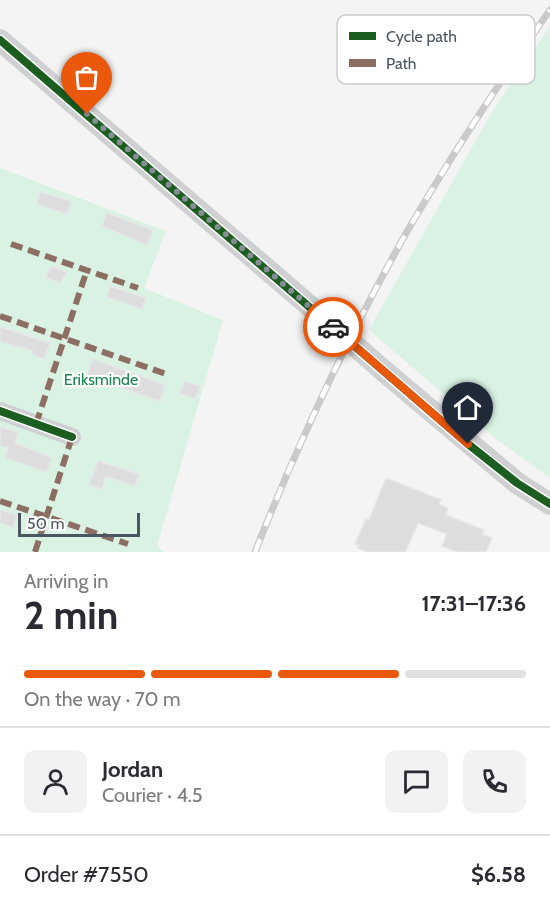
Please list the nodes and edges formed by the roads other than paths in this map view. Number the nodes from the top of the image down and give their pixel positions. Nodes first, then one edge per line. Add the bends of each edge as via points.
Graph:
1 (0, 40) edge
2 (0, 411) edge
3 (72, 436) dead end
4 (550, 504) edge

1 - 4 street, bridge via 384,372 509,477
2 - 3 street

